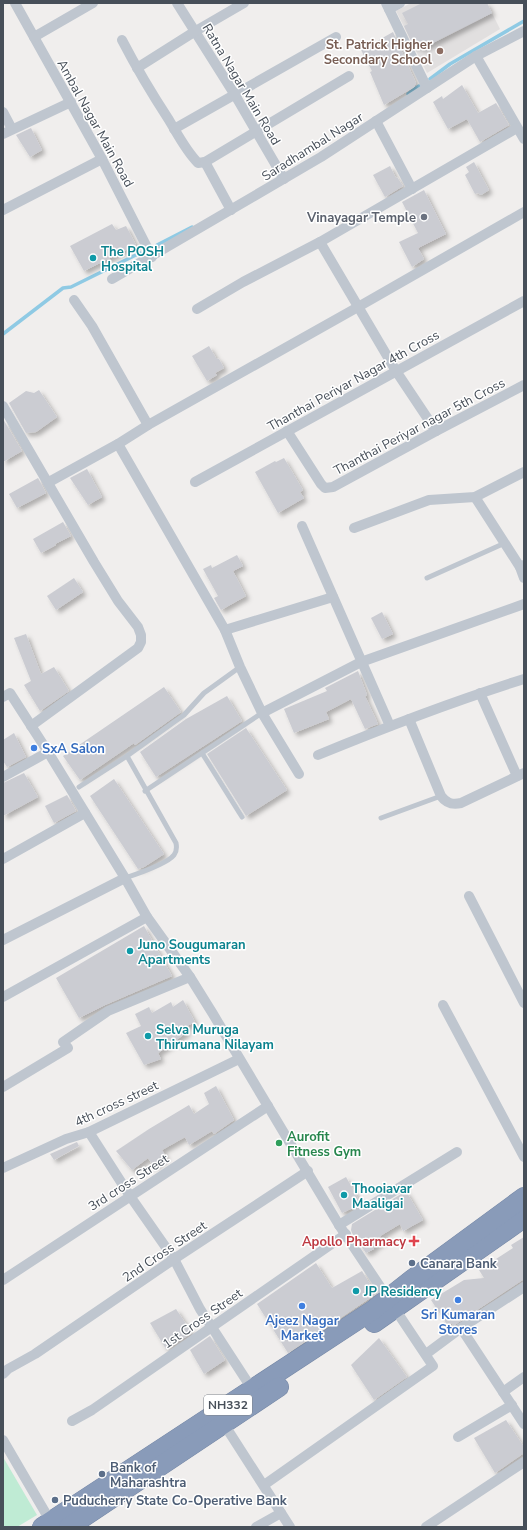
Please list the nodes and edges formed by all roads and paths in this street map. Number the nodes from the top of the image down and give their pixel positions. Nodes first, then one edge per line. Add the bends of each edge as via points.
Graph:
1 (15, 3) edge
2 (93, 3) edge
3 (177, 3) edge
4 (244, 3) edge
5 (400, 3) edge
6 (388, 6) edge
7 (524, 31) edge
8 (194, 32) junction
9 (34, 37) junction
10 (336, 37) dead end
11 (122, 40) dead end
12 (476, 56) junction
13 (137, 68) junction
14 (349, 76) dead end
15 (427, 88) junction
16 (235, 95) junction
17 (71, 102) junction
18 (3, 112) edge
19 (376, 121) junction
20 (517, 128) junction
21 (174, 129) junction
22 (256, 131) junction
23 (7, 132) edge
24 (524, 139) edge
25 (102, 159) junction
26 (206, 162) junction
27 (284, 179) junction
28 (412, 189) junction
29 (3, 210) edge
30 (231, 210) junction
31 (524, 212) edge
32 (320, 242) junction
33 (152, 257) junction
34 (112, 279) dead end
35 (74, 300) dead end
36 (524, 301) edge
37 (358, 307) junction
38 (197, 309) dead end
39 (396, 371) junction
40 (524, 385) edge
41 (3, 406) edge
42 (148, 425) junction
43 (287, 431) junction
44 (436, 431) junction
45 (118, 444) junction
46 (524, 472) edge
47 (49, 482) junction
48 (195, 482) dead end
49 (475, 497) junction
50 (302, 526) dead end
51 (354, 528) dead end
52 (505, 543) junction
53 (522, 566) edge
54 (427, 578) dead end
55 (524, 578) edge
56 (333, 597) junction
57 (524, 604) edge
58 (225, 630) junction
59 (361, 662) junction
60 (240, 667) junction
61 (524, 679) edge
62 (480, 693) junction
63 (3, 697) edge
64 (262, 713) junction
65 (409, 719) junction
66 (31, 726) junction
67 (390, 726) junction
68 (48, 752) junction
69 (202, 753) junction
70 (318, 755) dead end
71 (127, 756) junction
72 (298, 774) dead end
73 (520, 774) edge
74 (3, 777) edge
75 (79, 788) dead end
76 (145, 791) junction
77 (441, 796) junction
78 (85, 813) junction
79 (242, 817) dead end
80 (381, 818) dead end
81 (3, 859) edge
82 (125, 878) junction
83 (469, 896) dead end
84 (147, 917) junction
85 (3, 940) edge
86 (190, 977) junction
87 (3, 997) edge
88 (524, 1003) edge
89 (443, 1005) dead end
90 (239, 1059) junction
91 (3, 1087) edge
92 (268, 1106) junction
93 (89, 1132) junction
94 (457, 1152) dead end
95 (524, 1157) edge
96 (3, 1168) edge
97 (308, 1172) junction
98 (130, 1196) junction
99 (522, 1211) edge
100 (339, 1225) junction
101 (346, 1234) junction
102 (174, 1260) junction
103 (3, 1280) edge
104 (524, 1287) edge
105 (398, 1302) junction
106 (212, 1327) junction
107 (461, 1328) junction
108 (426, 1354) junction
109 (3, 1374) edge
110 (524, 1377) edge
111 (503, 1392) junction
112 (256, 1394) junction
113 (512, 1405) junction
114 (220, 1418) junction
115 (72, 1421) dead end
116 (524, 1424) edge
117 (458, 1437) dead end
118 (3, 1440) edge
119 (179, 1446) junction
120 (524, 1462) edge
121 (264, 1485) junction
122 (281, 1513) junction
123 (49, 1525) edge
124 (69, 1527) edge
125 (256, 1527) edge
126 (290, 1527) edge
127 (426, 1527) edge

1 - 9 street, Ambal Nagar Main Road
2 - 9 street
3 - 8 street, Ratna Nagar Main Road
4 - 8 street
5 - 6 street
6 - 15 street
7 - 12 street, Saradhambal Nagar
8 - 13 street
8 - 16 street, Ratna Nagar Main Road
9 - 17 street, Ambal Nagar Main Road
10 - 16 street
11 - 13 street
12 - 15 street, Saradhambal Nagar
12 - 20 street
13 - 21 street
14 - 22 street
15 - 19 street, Saradhambal Nagar
16 - 21 street
16 - 22 street, Ratna Nagar Main Road
17 - 23 street
17 - 25 street, Ambal Nagar Main Road
18 - 23 street
19 - 27 street, Saradhambal Nagar
19 - 28 street
20 - 24 street
20 - 28 street
21 - 26 street via 191,156 198,163
22 - 26 street
22 - 27 street, Ratna Nagar Main Road
25 - 29 street
25 - 33 street, Ambal Nagar Main Road
26 - 30 street
27 - 30 street, Saradhambal Nagar
28 - 32 street
30 - 33 street, Saradhambal Nagar
31 - 37 street
32 - 37 street
32 - 38 street
33 - 34 street, Saradhambal Nagar
35 - 42 street via 92,326
36 - 39 street, Thanthai Periyar Nagar 4th Cross
37 - 39 street
37 - 42 street
39 - 43 street, Thanthai Periyar Nagar 4th Cross
39 - 44 street
40 - 44 street, Thanthai Periyar nagar 5th Cross
41 - 47 street
42 - 45 street
43 - 44 street, Thanthai Periyar nagar 5th Cross via 325,488 333,487
43 - 48 street, Thanthai Periyar Nagar 4th Cross
45 - 47 street
45 - 58 street
46 - 49 street
47 - 66 street via 102,575 138,627 141,642 138,648
49 - 51 street via 429,500
49 - 52 street
50 - 56 street
52 - 53 street
52 - 54 lane
53 - 55 street
56 - 58 street
56 - 59 street
57 - 59 street
58 - 60 street
59 - 64 street
59 - 67 street
60 - 64 street
60 - 71 lane via 204,693 179,718
61 - 62 street
62 - 65 street
62 - 73 street
63 - 66 street via 10,694
64 - 69 lane
64 - 72 street
65 - 67 street
65 - 77 street
66 - 68 street
67 - 70 street
68 - 74 street
68 - 78 street
69 - 76 lane
69 - 79 lane
71 - 75 lane
71 - 76 lane
73 - 77 street via 461,803 449,803
76 - 82 lane via 176,843 177,850 167,861
77 - 80 lane
78 - 81 street
78 - 82 street
82 - 84 street
82 - 85 street
83 - 88 street
84 - 86 street
84 - 87 street
86 - 90 street
86 - 91 street via 108,1012 63,1042 68,1048
89 - 95 street
90 - 92 street
90 - 93 street, 4th cross street
92 - 97 street
92 - 98 street, 3rd cross Street
93 - 96 street, 4th cross street via 66,1139
93 - 98 street
94 - 100 street
97 - 100 street
97 - 102 street, 2nd Cross Street
98 - 102 street
98 - 103 street, 3rd cross Street
99 - 105 highway
99 - 105 highway, NH332 via 411,1280
100 - 101 street
101 - 105 street
101 - 106 street, 1st Cross Street
102 - 106 street
102 - 109 street, 2nd Cross Street
104 - 107 street
105 - 108 street
105 - 112 highway, NH332 via 373,1310
106 - 112 street
106 - 115 street, 1st Cross Street via 92,1410
107 - 108 street
107 - 111 street
108 - 121 street via 433,1366
110 - 111 street
111 - 113 street
112 - 114 highway, NH332
113 - 116 street
113 - 117 street
114 - 119 highway, NH332
114 - 121 street
118 - 123 street
119 - 123 highway, NH332
119 - 124 highway, NH332
120 - 127 street
121 - 122 street
122 - 125 street
122 - 126 street

